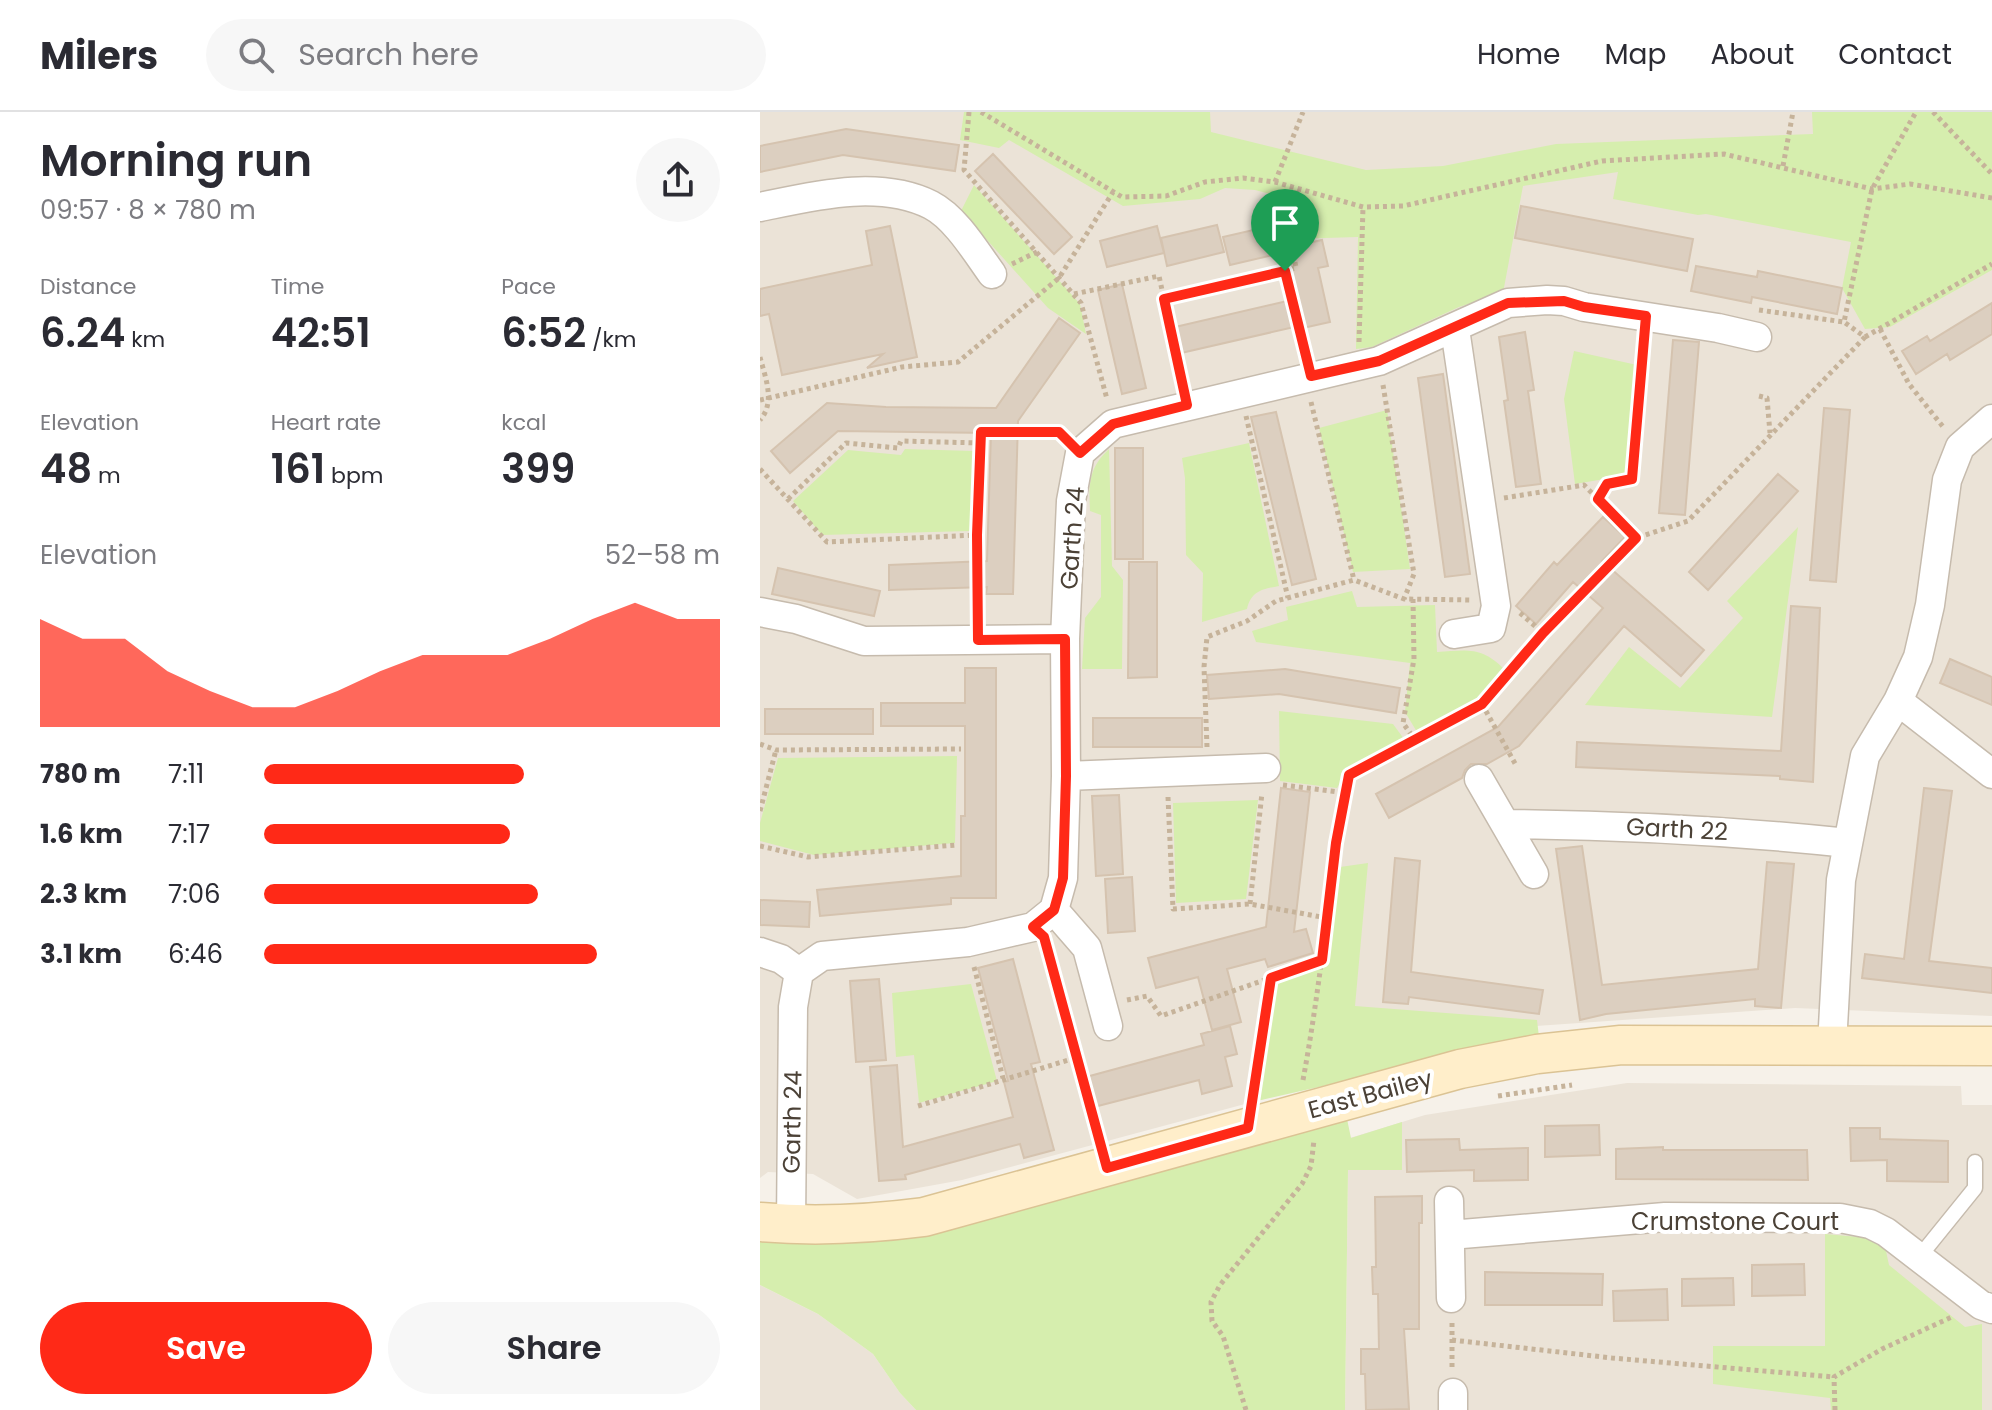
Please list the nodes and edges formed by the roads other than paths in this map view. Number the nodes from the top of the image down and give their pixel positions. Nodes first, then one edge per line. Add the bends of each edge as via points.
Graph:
1 (760, 207) edge
2 (992, 274) dead end
3 (1455, 329) junction
4 (1757, 337) dead end
5 (1992, 419) edge
6 (760, 612) edge
7 (1454, 634) dead end
8 (1065, 639) junction
9 (1898, 701) junction
10 (1992, 774) edge
11 (1066, 776) junction
12 (1264, 777) road end
13 (1479, 779) dead end
14 (1506, 824) junction
15 (1848, 843) junction
16 (1534, 874) dead end
17 (1043, 918) junction
18 (760, 952) edge
19 (799, 972) junction
20 (1105, 1016) road end
21 (1832, 1045) junction
22 (1992, 1046) edge
23 (1975, 1162) dead end
24 (1449, 1201) dead end
25 (776, 1223) edge
26 (1450, 1235) junction
27 (1920, 1256) junction
28 (1451, 1298) road end
29 (1986, 1307) edge

1 - 2 street via 859,191 896,195 932,206 964,235
3 - 4 street, Garth 24 via 1508,303 1547,300
3 - 7 street via 1496,606 1491,628
3 - 8 street, Garth 24 via 1369,364 1113,424 1080,453 1071,501
5 - 9 street via 1960,447 1947,480 1930,605 1918,657
6 - 8 street via 864,641
8 - 11 street, Garth 24
9 - 10 street
9 - 15 street via 1865,756
11 - 12 street via 1208,771
11 - 17 street, Garth 24 via 1063,878
13 - 14 street
14 - 15 street, Garth 22 via 1606,825
14 - 16 street
15 - 21 street via 1841,880
17 - 19 street via 968,942 822,956
17 - 20 street via 1087,948
18 - 19 street
19 - 25 street, Garth 24
21 - 22 street, East Bailey
21 - 25 street, East Bailey via 1621,1045 1537,1054 1460,1069 1304,1127 1248,1128 924,1217 867,1224
23 - 27 lane via 1975,1188
24 - 26 street
26 - 27 street, Crumstone Court via 1665,1217 1840,1218 1870,1224
26 - 28 street
27 - 29 street, Crumstone Court

